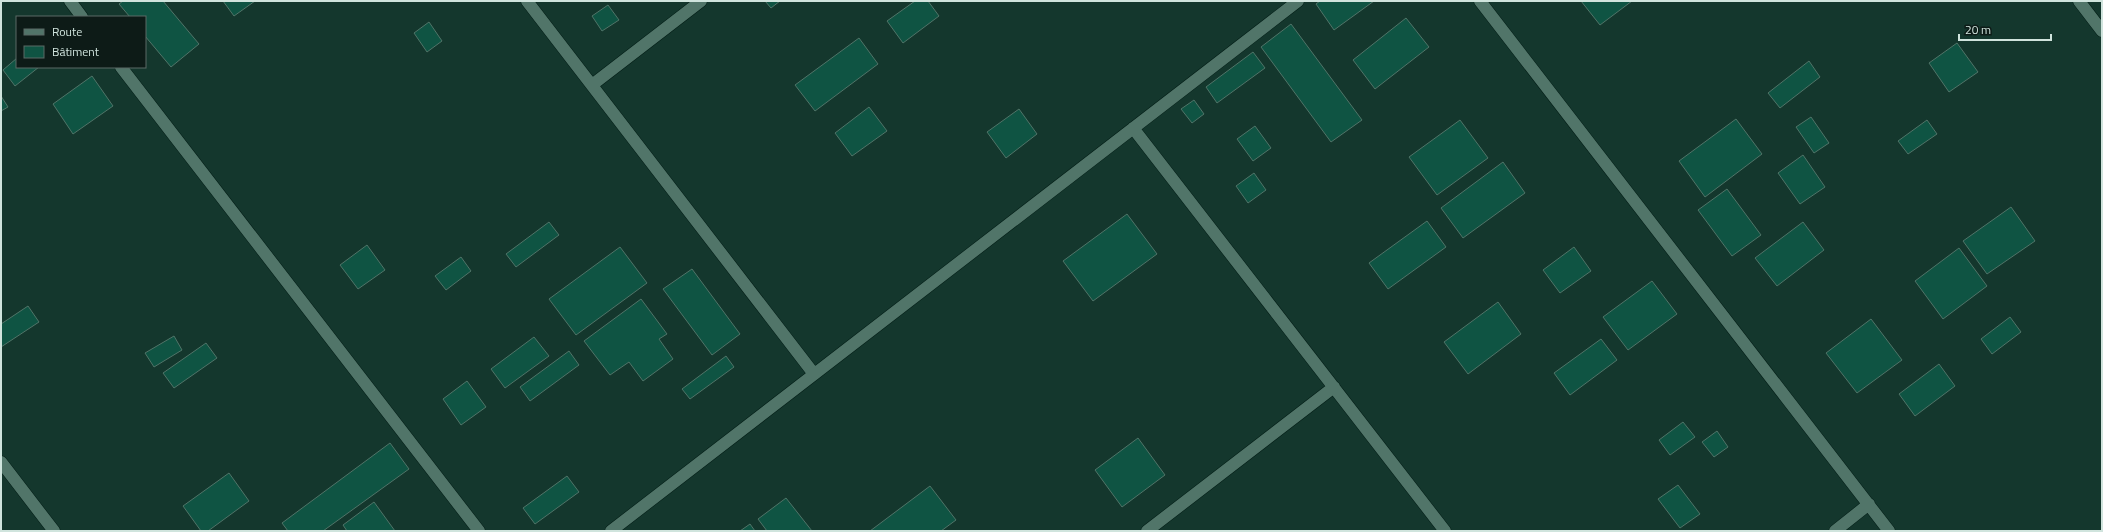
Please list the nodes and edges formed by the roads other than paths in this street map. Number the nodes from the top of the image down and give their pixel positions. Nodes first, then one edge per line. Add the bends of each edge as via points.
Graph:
1 (70, 1) edge
2 (526, 1) edge
3 (701, 1) edge
4 (1298, 1) edge
5 (1480, 1) edge
6 (2079, 1) edge
7 (81, 16) edge
8 (2102, 31) edge
9 (122, 68) edge
10 (592, 85) junction
11 (1134, 128) junction
12 (814, 374) junction
13 (1334, 387) junction
14 (1, 462) edge
15 (1869, 504) junction
16 (54, 531) edge
17 (479, 531) edge
18 (611, 531) edge
19 (1147, 531) edge
20 (1445, 531) edge
21 (1834, 531) edge
22 (1889, 531) edge

1 - 7 street
2 - 10 street
3 - 10 street
4 - 11 street
5 - 15 street
6 - 8 street
9 - 17 street
10 - 12 street
11 - 12 street
11 - 13 street
12 - 18 street
13 - 19 street
13 - 20 street
14 - 16 street
15 - 21 street
15 - 22 street

